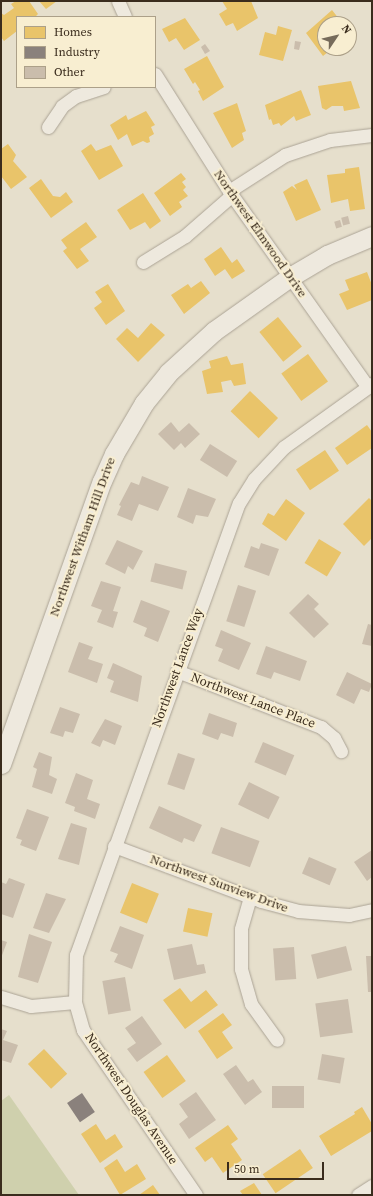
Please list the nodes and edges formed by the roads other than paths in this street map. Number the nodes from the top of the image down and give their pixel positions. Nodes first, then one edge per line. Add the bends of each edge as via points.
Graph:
1 (118, 1) edge
2 (125, 16) edge
3 (156, 76) edge
4 (101, 88) edge
5 (48, 127) dead end
6 (372, 135) edge
7 (230, 193) junction
8 (372, 236) edge
9 (143, 262) dead end
10 (290, 277) junction
11 (370, 385) edge
12 (177, 672) junction
13 (341, 751) dead end
14 (1, 764) edge
15 (114, 846) junction
16 (250, 897) junction
17 (372, 910) edge
18 (1, 996) edge
19 (75, 1002) junction
20 (277, 1040) dead end
21 (196, 1195) edge

1 - 2 street
3 - 7 street, Northwest Elmwood Drive
4 - 5 street via 76,96 62,106
6 - 7 street via 330,140 285,155
7 - 9 street via 185,236
7 - 10 street, Northwest Elmwood Drive
8 - 10 street, Northwest Witham Hill Drive via 326,255
10 - 11 street, Northwest Elmwood Drive
10 - 14 street, Northwest Witham Hill Drive via 194,348 168,373 130,423 102,481
11 - 12 street, Northwest Lance Way via 284,447 254,479 231,520
12 - 13 street, Northwest Lance Place via 321,726 334,738
12 - 15 street, Northwest Lance Way
15 - 16 street, Northwest Sunview Drive
15 - 19 street, Northwest Lance Way via 76,955
16 - 17 street, Northwest Sunview Drive via 298,911 323,915 349,915
16 - 20 street via 241,929 240,970 251,1004
18 - 19 street via 31,1006
19 - 21 street, Northwest Douglas Avenue via 80,1023 91,1044

